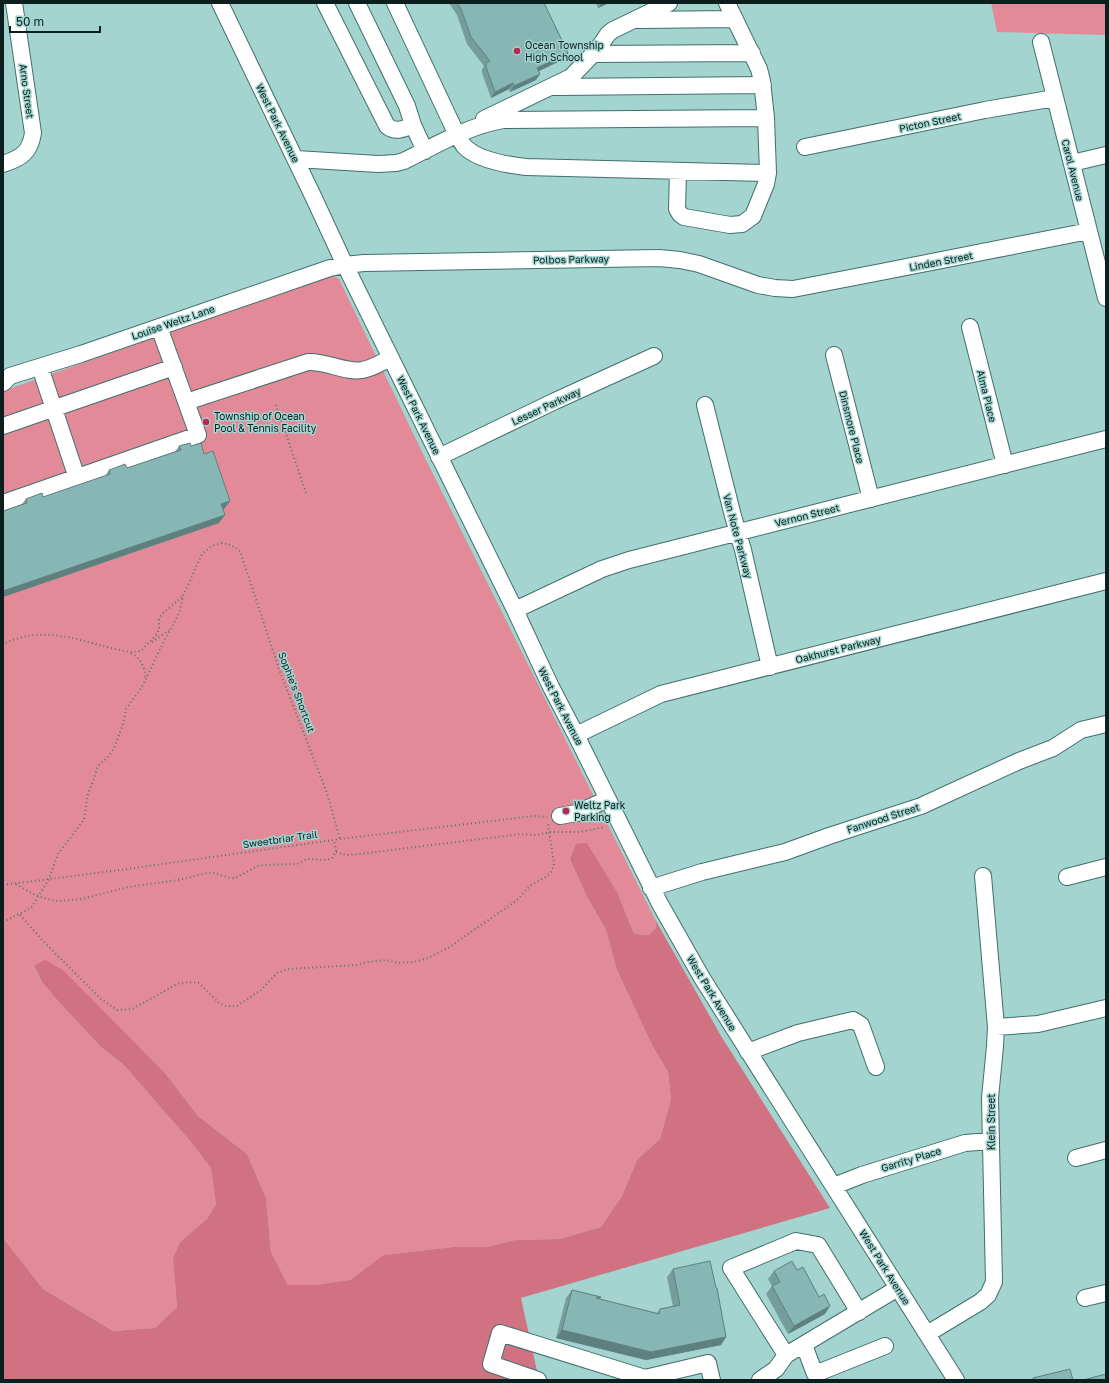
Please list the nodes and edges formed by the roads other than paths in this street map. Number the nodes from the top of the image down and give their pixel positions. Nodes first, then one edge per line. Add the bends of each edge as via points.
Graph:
1 (13, 3) edge
2 (220, 3) edge
3 (326, 3) edge
4 (357, 3) edge
5 (394, 3) edge
6 (668, 3) edge
7 (727, 3) edge
8 (3, 7) edge
9 (735, 19) junction
10 (635, 20) junction
11 (1041, 42) dead end
12 (752, 53) junction
13 (592, 54) junction
14 (763, 85) junction
15 (550, 87) junction
16 (531, 96) junction
17 (1055, 98) junction
18 (766, 118) junction
19 (523, 120) junction
20 (413, 125) junction
21 (457, 136) junction
22 (805, 147) dead end
23 (425, 151) junction
24 (1106, 155) edge
25 (296, 159) junction
26 (3, 164) edge
27 (1072, 164) junction
28 (678, 171) junction
29 (768, 173) junction
30 (1089, 231) junction
31 (345, 264) junction
32 (793, 289) joint
33 (1106, 298) edge
34 (159, 326) junction
35 (970, 326) dead end
36 (834, 355) dead end
37 (654, 356) dead end
38 (391, 358) junction
39 (40, 367) junction
40 (174, 367) junction
41 (3, 383) edge
42 (186, 402) junction
43 (705, 405) dead end
44 (54, 408) junction
45 (3, 426) edge
46 (1106, 439) edge
47 (440, 457) junction
48 (1005, 465) junction
49 (77, 478) junction
50 (871, 499) junction
51 (3, 502) edge
52 (738, 533) junction
53 (1106, 582) edge
54 (515, 610) junction
55 (770, 666) junction
56 (1106, 724) edge
57 (576, 735) junction
58 (608, 799) junction
59 (560, 816) road end
60 (1106, 868) edge
61 (983, 876) dead end
62 (1068, 877) dead end
63 (651, 888) junction
64 (1106, 1008) edge
65 (996, 1027) junction
66 (748, 1052) junction
67 (876, 1067) dead end
68 (990, 1140) junction
69 (1106, 1150) edge
70 (1076, 1158) dead end
71 (834, 1186) junction
72 (898, 1288) junction
73 (1106, 1293) edge
74 (1085, 1298) dead end
75 (859, 1312) junction
76 (927, 1334) junction
77 (804, 1345) junction
78 (885, 1346) dead end
79 (786, 1355) junction
80 (645, 1379) edge
81 (538, 1380) edge
82 (712, 1380) edge
83 (760, 1380) edge
84 (956, 1380) edge

1 - 8 street
1 - 26 street, Arno Street via 33,133 29,148 22,156
2 - 25 street, West Park Avenue
3 - 20 street via 387,126 397,130
4 - 20 street via 407,106
5 - 21 street
6 - 10 street
7 - 9 street
9 - 10 street
9 - 12 street
10 - 13 street via 608,34
11 - 17 street, Carol Avenue
12 - 13 street
12 - 14 street
13 - 15 street via 571,77
14 - 15 street
14 - 18 street
15 - 16 street
16 - 19 street via 524,106
16 - 21 street via 470,125
17 - 22 street, Picton Street
17 - 27 street, Carol Avenue
18 - 19 street
18 - 29 street
19 - 21 street via 492,122
20 - 23 street
21 - 23 street
21 - 28 street via 475,154 514,166
23 - 25 street via 404,161 387,164
24 - 27 street
25 - 31 street, West Park Avenue
27 - 30 street, Carol Avenue
28 - 29 street
28 - 29 street via 680,214 684,217 730,225 742,224 753,216 765,190
30 - 32 street, Linden Street
30 - 33 street, Carol Avenue
31 - 32 street, Polbos Parkway via 659,258 699,264 758,285
31 - 34 street, Louise Weltz Lane
31 - 38 street, West Park Avenue
34 - 39 street, Louise Weltz Lane
34 - 40 street
35 - 48 street, Alma Place
36 - 50 street, Dinsmore Place
37 - 47 street, Lesser Parkway
38 - 42 street via 361,370 308,362
38 - 47 street, West Park Avenue
39 - 41 street, Louise Weltz Lane via 10,376
39 - 44 street
40 - 42 street
40 - 44 street
42 - 49 street via 198,435
43 - 52 street, Van Note Parkway
44 - 45 street
44 - 49 street
46 - 48 street, Vernon Street
47 - 54 street, West Park Avenue
48 - 50 street, Vernon Street
49 - 51 street
50 - 52 street, Vernon Street
52 - 54 street, Vernon Street via 602,569
52 - 55 street, Van Note Parkway
53 - 55 street, Oakhurst Parkway
54 - 57 street, West Park Avenue
55 - 57 street, Oakhurst Parkway via 661,694
56 - 63 street, Fanwood Street via 1081,730 1053,748 921,806 785,852 702,872
57 - 58 street, West Park Avenue
58 - 59 street via 584,810
58 - 63 street, West Park Avenue
60 - 62 street
61 - 65 street, Klein Street
63 - 66 street, West Park Avenue
64 - 65 street via 1038,1024
65 - 68 street, Klein Street via 990,1098
66 - 67 street via 798,1033 853,1020 861,1025
66 - 71 street, West Park Avenue
68 - 71 street, Garrity Place via 965,1143 862,1174
68 - 76 street, Klein Street via 994,1282 988,1295 980,1302
69 - 70 street
71 - 72 street, West Park Avenue
72 - 75 street
72 - 76 street, West Park Avenue
73 - 74 street
75 - 77 street
75 - 79 street via 818,1245 796,1241 731,1268
76 - 84 street, West Park Avenue
77 - 78 street via 815,1374
77 - 79 street
79 - 83 street via 776,1369
80 - 81 street via 500,1333 491,1364
80 - 82 street via 708,1362

